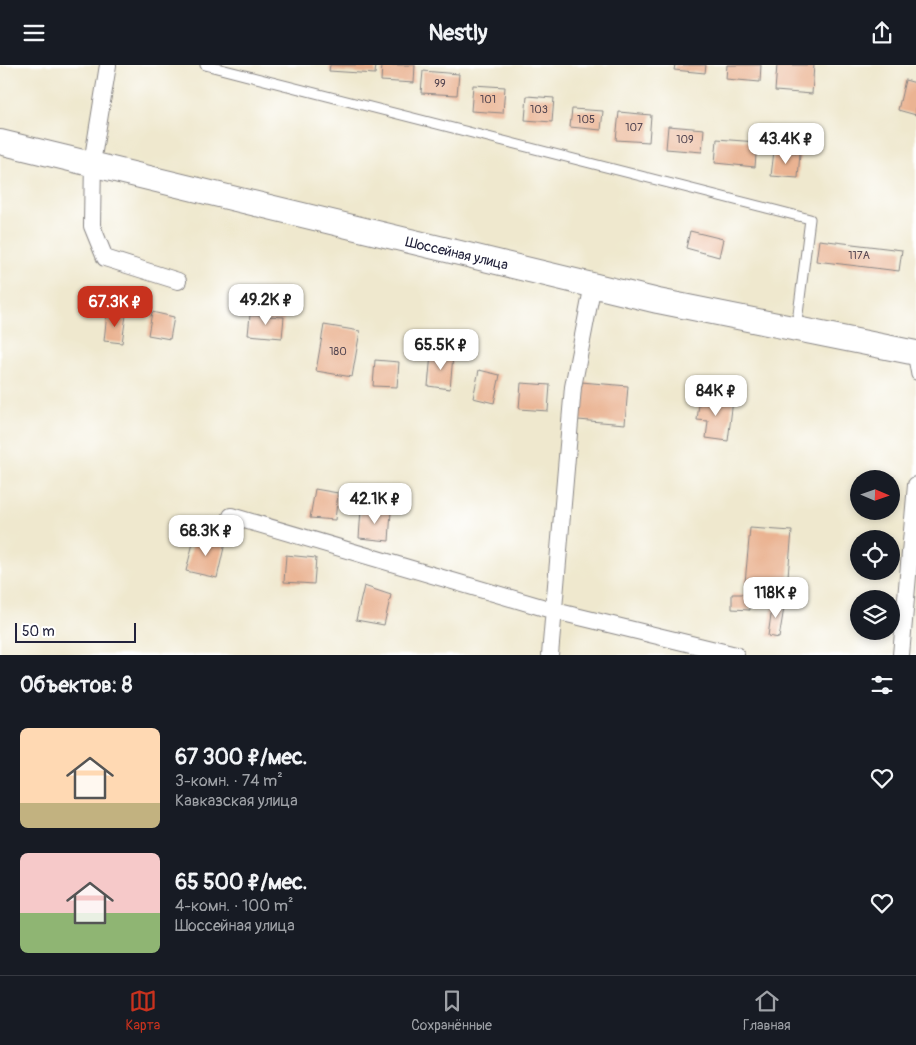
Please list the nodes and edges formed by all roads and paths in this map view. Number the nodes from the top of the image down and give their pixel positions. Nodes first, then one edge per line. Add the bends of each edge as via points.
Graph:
1 (108, 65) edge
2 (205, 65) edge
3 (0, 134) edge
4 (0, 142) edge
5 (93, 161) junction
6 (178, 281) dead end
7 (593, 285) junction
8 (797, 322) junction
9 (915, 357) edge
10 (916, 485) edge
11 (231, 516) dead end
12 (555, 611) junction
13 (550, 655) edge
14 (736, 655) edge
15 (901, 655) edge

1 - 5 street
2 - 8 lane via 810,219
3 - 5 main road, Шоссейная улица
4 - 5 main road, Шоссейная улица
5 - 6 street via 92,226 105,258
5 - 7 main road, Шоссейная улица
5 - 8 main road, Шоссейная улица
7 - 9 main road, Шоссейная улица
7 - 12 street via 573,387
8 - 9 main road, Шоссейная улица
10 - 15 street
11 - 12 street
12 - 13 street
12 - 14 street

